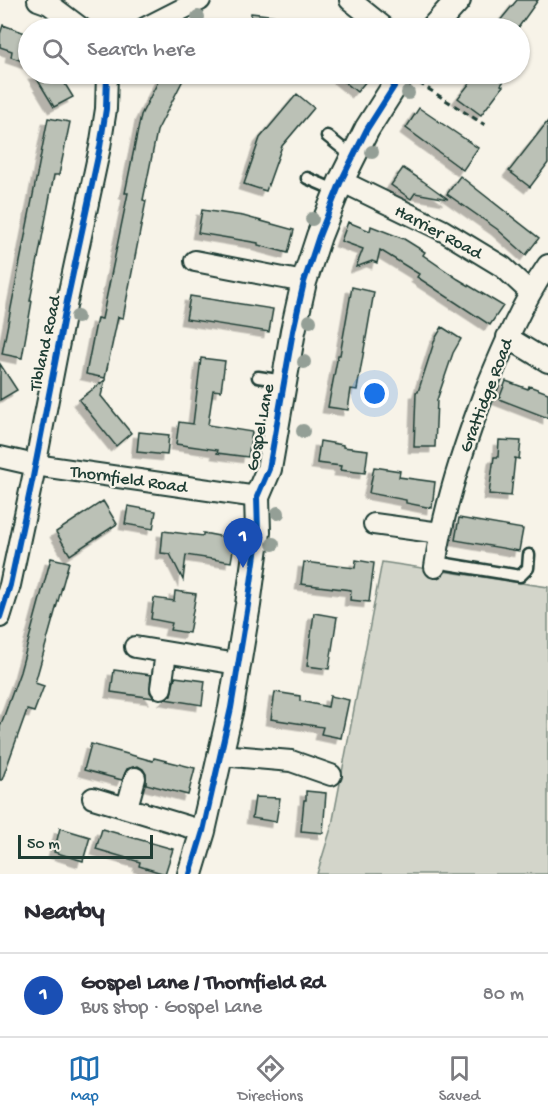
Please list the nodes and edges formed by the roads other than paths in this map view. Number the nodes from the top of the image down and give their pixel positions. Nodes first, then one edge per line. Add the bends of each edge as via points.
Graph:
1 (38, 0) edge
2 (200, 0) edge
3 (350, 0) edge
4 (458, 0) edge
5 (68, 18) edge
6 (165, 18) edge
7 (372, 18) edge
8 (442, 18) edge
9 (107, 84) edge
10 (403, 84) edge
11 (327, 136) dead end
12 (353, 157) junction
13 (307, 178) dead end
14 (339, 186) junction
15 (195, 261) dead end
16 (548, 265) edge
17 (304, 282) junction
18 (530, 292) junction
19 (507, 337) junction
20 (548, 362) edge
21 (258, 377) dead end
22 (284, 381) junction
23 (0, 457) edge
24 (35, 465) junction
25 (257, 497) junction
26 (374, 524) dead end
27 (440, 533) junction
28 (529, 555) dead end
29 (435, 565) joint
30 (0, 617) edge
31 (135, 647) dead end
32 (166, 653) junction
33 (237, 664) junction
34 (161, 688) dead end
35 (221, 755) junction
36 (331, 775) dead end
37 (135, 778) dead end
38 (93, 798) dead end
39 (127, 807) junction
40 (203, 831) junction
41 (190, 874) edge

1 - 5 street
2 - 6 street
3 - 7 street
4 - 8 street
9 - 24 street, Tibland Road via 100,147
10 - 12 street, Gospel Lane via 368,129
11 - 12 lane
12 - 14 street, Gospel Lane
13 - 14 lane
14 - 17 street, Gospel Lane
14 - 18 street, Harrier Road via 442,230 503,267
15 - 17 street
16 - 18 street, Grattidge Road
17 - 22 street, Gospel Lane
18 - 19 street, Grattidge Road
19 - 20 street
19 - 27 street, Grattidge Road via 468,435
21 - 22 lane
22 - 25 street, Gospel Lane via 269,469
23 - 24 street, Thornfield Road
24 - 25 street, Thornfield Road
24 - 30 street, Tibland Road
25 - 33 street, Gospel Lane via 258,532
26 - 27 street
27 - 29 street, Grattidge Road
28 - 29 lane via 528,568 520,576
31 - 32 street
32 - 33 street
32 - 34 street
33 - 35 street, Gospel Lane
35 - 36 street via 291,761
35 - 40 street, Gospel Lane
37 - 39 street
38 - 39 street
39 - 40 street
40 - 41 street, Gospel Lane

